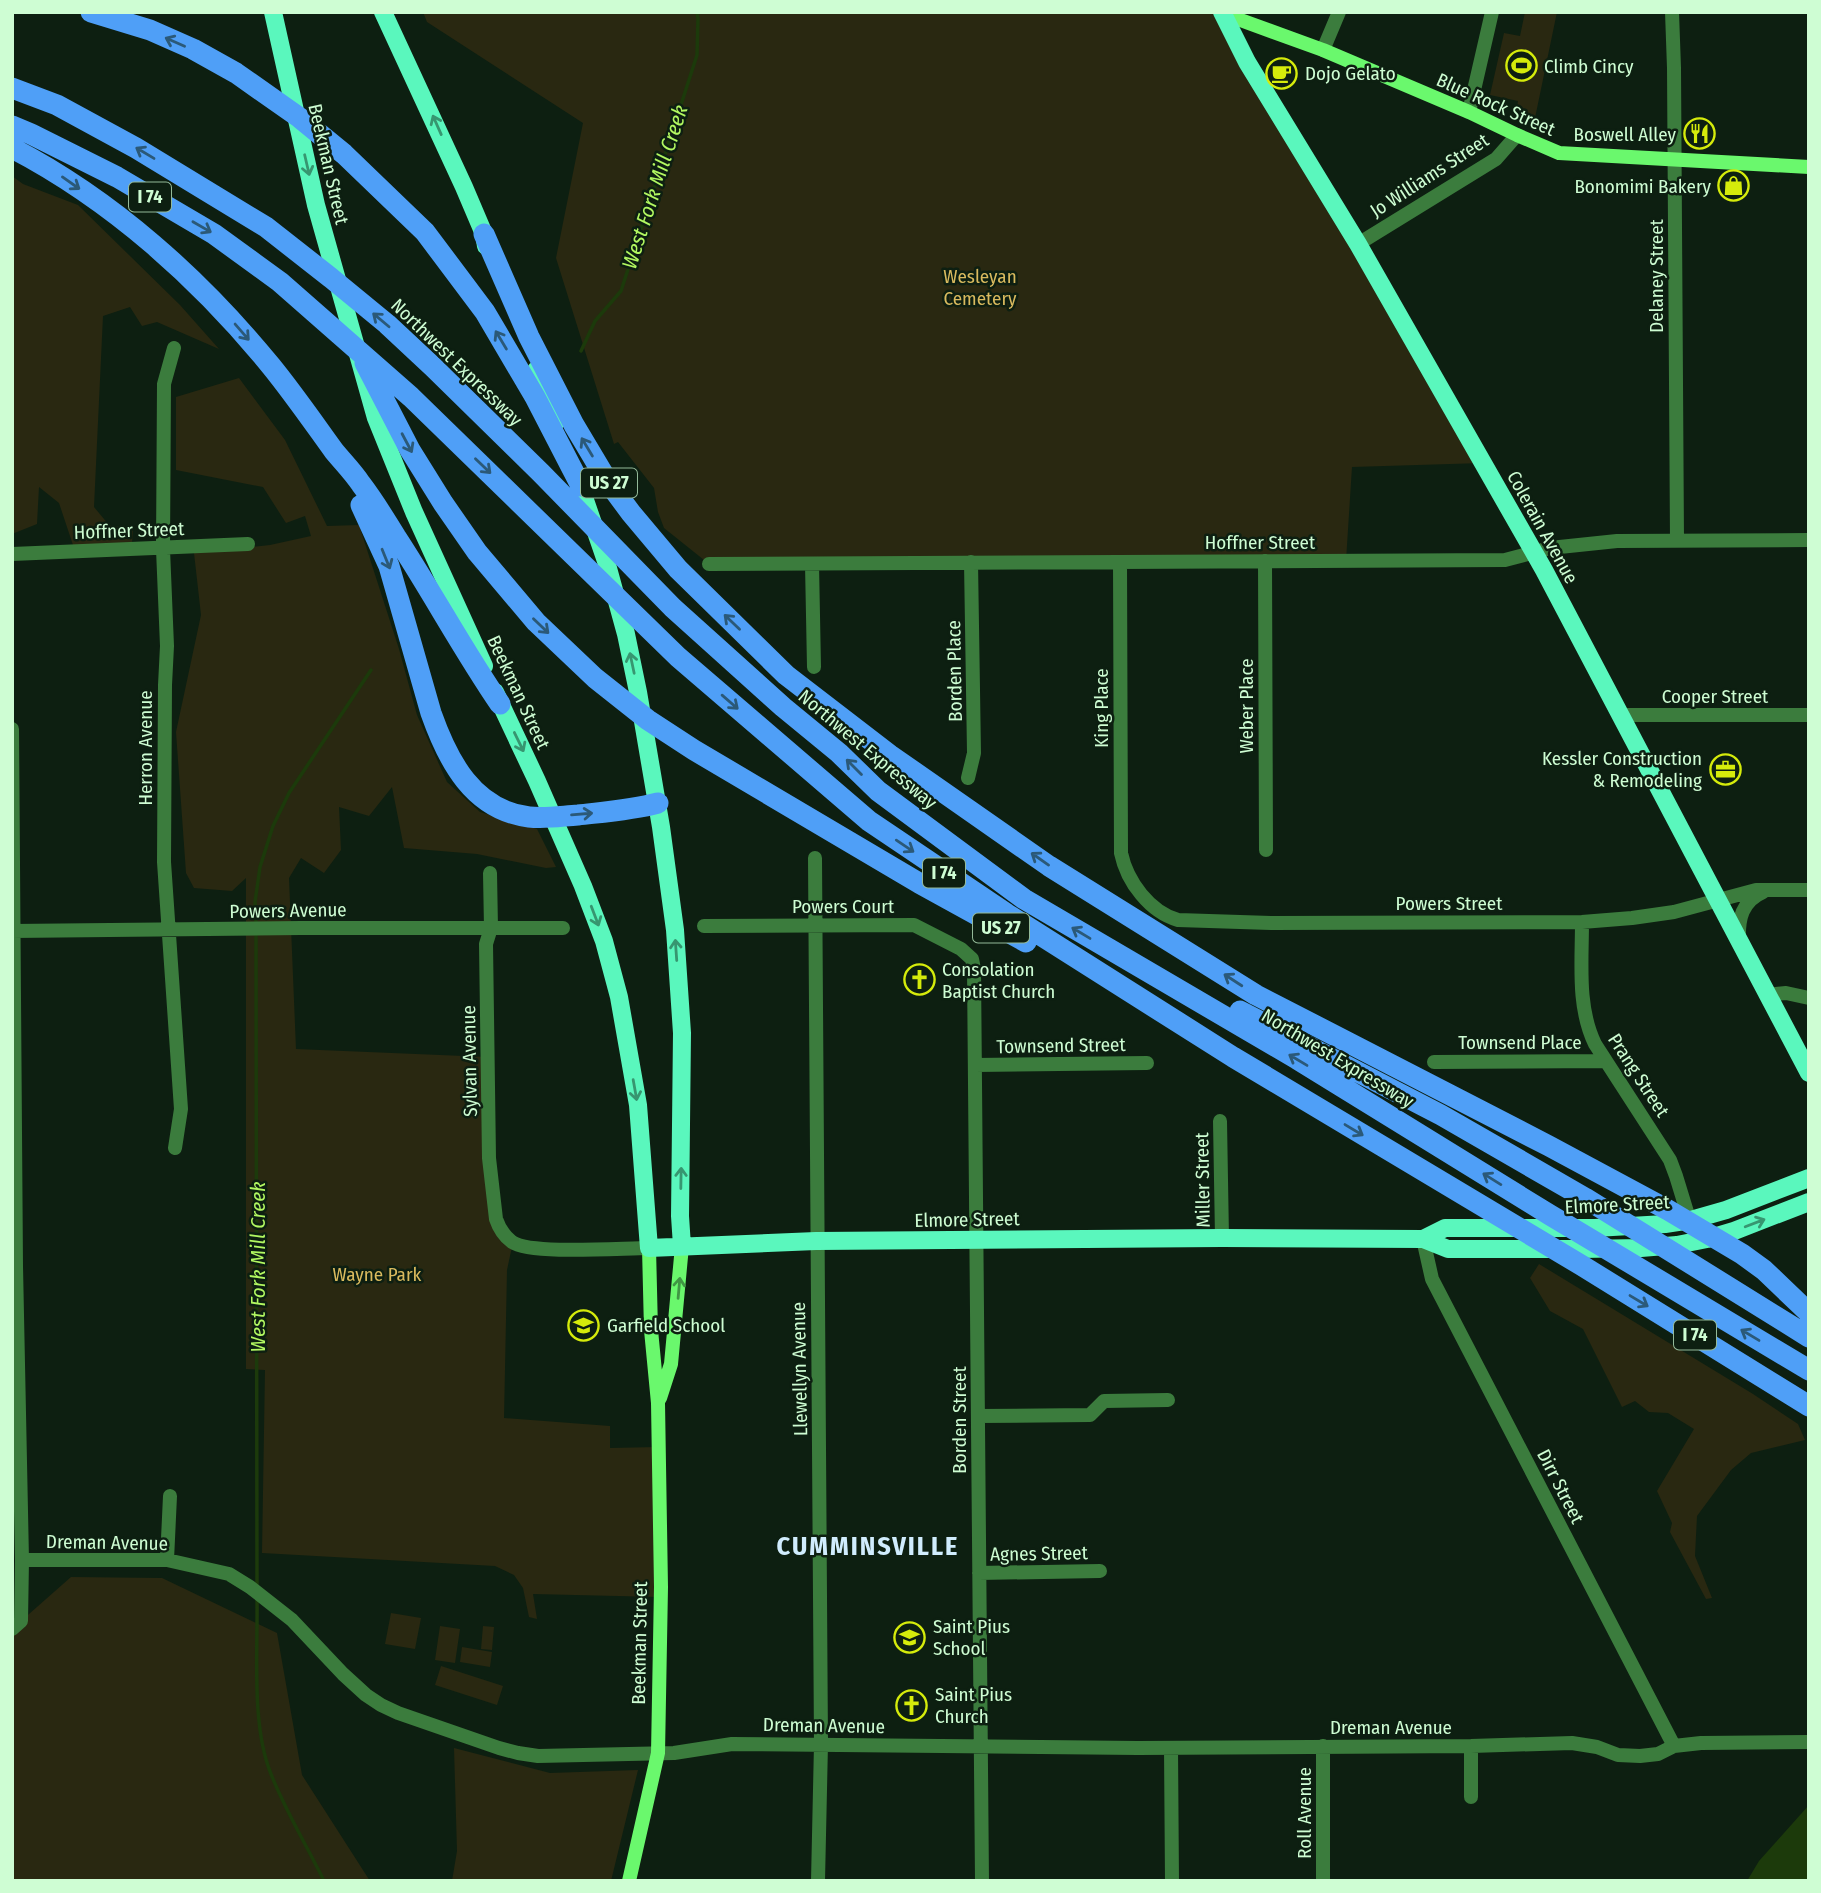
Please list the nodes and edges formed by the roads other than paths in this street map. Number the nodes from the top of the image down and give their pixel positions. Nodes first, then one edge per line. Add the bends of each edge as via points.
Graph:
1 (92, 12) edge
2 (273, 12) edge
3 (383, 12) edge
4 (1339, 12) edge
5 (1492, 12) edge
6 (1672, 12) edge
7 (1223, 13) edge
8 (1322, 50) junction
9 (12, 88) edge
10 (1469, 112) junction
11 (12, 126) edge
12 (1517, 135) junction
13 (12, 148) edge
14 (1675, 159) junction
15 (1809, 167) edge
16 (484, 234) junction
17 (1358, 244) junction
18 (353, 339) junction
19 (173, 348) dead end
20 (335, 453) junction
21 (581, 486) junction
22 (1677, 540) junction
23 (1809, 540) edge
24 (248, 544) dead end
25 (163, 549) junction
26 (1534, 552) junction
27 (12, 554) edge
28 (1265, 561) junction
29 (971, 562) junction
30 (1120, 562) junction
31 (709, 564) dead end
32 (812, 564) junction
33 (814, 667) dead end
34 (500, 704) junction
35 (1621, 715) junction
36 (1809, 715) edge
37 (12, 729) edge
38 (968, 778) dead end
39 (658, 803) junction
40 (1266, 850) dead end
41 (1121, 853) joint
42 (815, 858) dead end
43 (491, 873) dead end
44 (1769, 890) junction
45 (1809, 890) edge
46 (1717, 901) junction
47 (1582, 922) junction
48 (814, 925) junction
49 (704, 926) dead end
50 (491, 928) junction
51 (563, 928) dead end
52 (13, 931) edge
53 (170, 931) junction
54 (1739, 943) junction
55 (972, 959) joint
56 (1139, 967) junction
57 (1766, 995) junction
58 (1809, 998) edge
59 (1358, 1048) junction
60 (1233, 1057) junction
61 (1606, 1061) junction
62 (1434, 1062) dead end
63 (1147, 1063) dead end
64 (975, 1065) junction
65 (1809, 1073) edge
66 (1220, 1121) dead end
67 (175, 1148) dead end
68 (1543, 1174) junction
69 (1809, 1178) edge
70 (1809, 1202) edge
71 (1689, 1220) junction
72 (1222, 1238) junction
73 (1423, 1239) junction
74 (978, 1240) junction
75 (817, 1241) junction
76 (513, 1242) joint
77 (1695, 1242) junction
78 (682, 1246) junction
79 (649, 1248) junction
80 (14, 1266) edge
81 (1809, 1313) edge
82 (1809, 1337) edge
83 (1809, 1370) edge
84 (1168, 1400) dead end
85 (658, 1403) junction
86 (1809, 1406) edge
87 (978, 1416) junction
88 (170, 1496) dead end
89 (22, 1560) junction
90 (167, 1560) junction
91 (1100, 1571) dead end
92 (979, 1573) junction
93 (14, 1628) edge
94 (1809, 1742) edge
95 (821, 1744) junction
96 (1323, 1746) junction
97 (1471, 1746) junction
98 (1674, 1746) junction
99 (981, 1747) junction
100 (1171, 1748) junction
101 (658, 1753) junction
102 (1471, 1797) dead end
103 (629, 1881) edge
104 (817, 1881) edge
105 (982, 1881) edge
106 (1172, 1881) edge
107 (1323, 1881) edge

21 -> 1 highway via 485,312 425,232 344,155 236,73 149,30
2 -> 18 main road, Beekman Street / US 27 via 316,205
16 -> 3 main road, Beekman Street / US 27
4 - 8 street
5 - 10 street
6 - 14 street, Delaney Street
7 - 8 main road, Blue Rock Street
7 - 17 main road, Colerain Avenue via 1247,62
8 - 10 main road, Blue Rock Street
56 -> 9 highway, Northwest Expressway / I 74 via 1024,899 878,791 673,608 387,324 266,227 136,148 57,105
10 - 12 main road, Blue Rock Street
11 -> 60 highway, I 74 via 117,177 214,234 280,282 434,419 678,657 869,821
12 - 14 main road, Blue Rock Street via 1559,153
12 - 17 street, Jo Williams Street via 1496,159
13 -> 20 highway via 46,166 136,230 195,282 271,366
14 - 15 main road, Blue Rock Street
14 - 22 street, Delaney Street
16 - 21 main road, Beekman Street via 492,268
59 -> 16 highway, US 27 via 1256,995 1049,866 890,755 786,674 678,569 608,482 535,348
17 - 26 main road, Colerain Avenue
18 - 34 main road, Beekman Street via 376,418
18 -> 60 highway, US 27 via 410,450 463,532 536,622 595,678 694,750 919,883
19 - 25 street, Herron Avenue via 164,384
20 - 34 highway via 398,540
20 -> 39 highway via 389,566 431,713 461,775 498,807 531,817
39 -> 21 main road, Beekman Street via 626,634
22 - 23 street, Hoffner Street
22 - 26 street, Hoffner Street via 1584,544
24 - 25 street, Hoffner Street
25 - 27 street, Hoffner Street
25 - 53 street, Herron Avenue via 167,646 164,862
26 - 28 street, Hoffner Street via 1505,560
26 - 35 main road, Colerain Avenue
28 - 30 street, Hoffner Street
28 - 40 street, Weber Place
29 - 30 street, Hoffner Street
29 - 32 street, Hoffner Street
29 - 38 street, Borden Place via 974,753
30 - 41 street, King Place
31 - 32 street, Hoffner Street
32 - 33 street
34 -> 79 main road, Beekman Street via 604,942 638,1105
35 - 36 street, Cooper Street
35 - 46 main road, Colerain Avenue
37 - 52 street
78 -> 39 main road, Beekman Street via 682,1033 675,930
41 - 47 street, Powers Street via 1133,883 1165,916 1178,920
42 - 48 street, Llewellyn Avenue
43 - 50 street, Sylvan Avenue
44 - 45 street, Powers Street
44 - 46 street, Powers Street
44 - 54 street via 1745,905
46 - 47 street, Powers Street via 1652,915
46 - 54 main road, Colerain Avenue
47 - 61 street, Prang Street via 1584,1013
48 - 49 street, Powers Court
48 - 55 street, Powers Court via 915,925
48 - 75 street, Llewellyn Avenue
50 - 51 street, Powers Avenue
50 - 53 street, Powers Avenue
50 - 76 street, Sylvan Avenue via 486,944 489,1158 496,1219
52 - 53 street, Powers Avenue
52 - 80 street
53 - 67 street, Herron Avenue via 181,1109
54 - 57 main road, Colerain Avenue
55 - 64 street, Borden Street
56 - 68 highway via 1212,996 1441,1115
83 -> 56 highway, Northwest Expressway / I 74
57 - 58 street
57 - 65 main road, Colerain Avenue
59 - 68 highway
59 - 81 highway via 1668,1210 1764,1270
60 -> 86 highway, I 74
61 - 62 street, Townsend Place
61 - 71 street, Prang Street via 1670,1160
63 - 64 street, Townsend Street
64 - 74 street, Borden Street
66 - 72 street, Miller Street
68 - 82 highway
69 - 71 main road, Elmore Street
77 -> 70 main road, Elmore Street
71 - 73 main road, Elmore Street via 1632,1227 1445,1228
71 - 77 street, Prang Street
72 - 73 main road, Elmore Street
72 - 74 main road, Elmore Street
73 - 77 main road, Elmore Street via 1448,1249 1640,1248
73 - 98 street, Dirr Street via 1432,1279
74 - 75 main road, Elmore Street
74 - 87 street, Borden Street
75 - 78 main road, Elmore Street
75 - 95 street, Llewellyn Avenue
76 - 79 street, Elmore Street via 537,1249
78 - 79 main road, Elmore Street
85 -> 78 main road, Beekman Street via 671,1364
79 - 85 main road, Beekman Street
80 - 89 street
84 - 87 street via 1104,1401 1090,1415
85 - 101 main road, Beekman Street
87 - 92 street, Borden Street
88 - 90 street
89 - 90 street, Dreman Avenue
89 - 93 street via 21,1621
90 - 101 street, Dreman Avenue via 229,1574 250,1587 292,1620 366,1695 398,1713 518,1754
91 - 92 street, Agnes Street
92 - 99 street, Borden Street
94 - 98 street, Dreman Avenue
95 - 99 street, Dreman Avenue
95 - 101 street, Dreman Avenue via 732,1744
95 - 104 street, Llewellyn Avenue
96 - 97 street, Dreman Avenue
96 - 100 street, Dreman Avenue
96 - 107 street, Roll Avenue
97 - 98 street, Dreman Avenue via 1572,1744 1640,1756
97 - 102 street
99 - 100 street, Dreman Avenue
99 - 105 street, Borden Street
100 - 106 street
101 - 103 main road, Beekman Street

